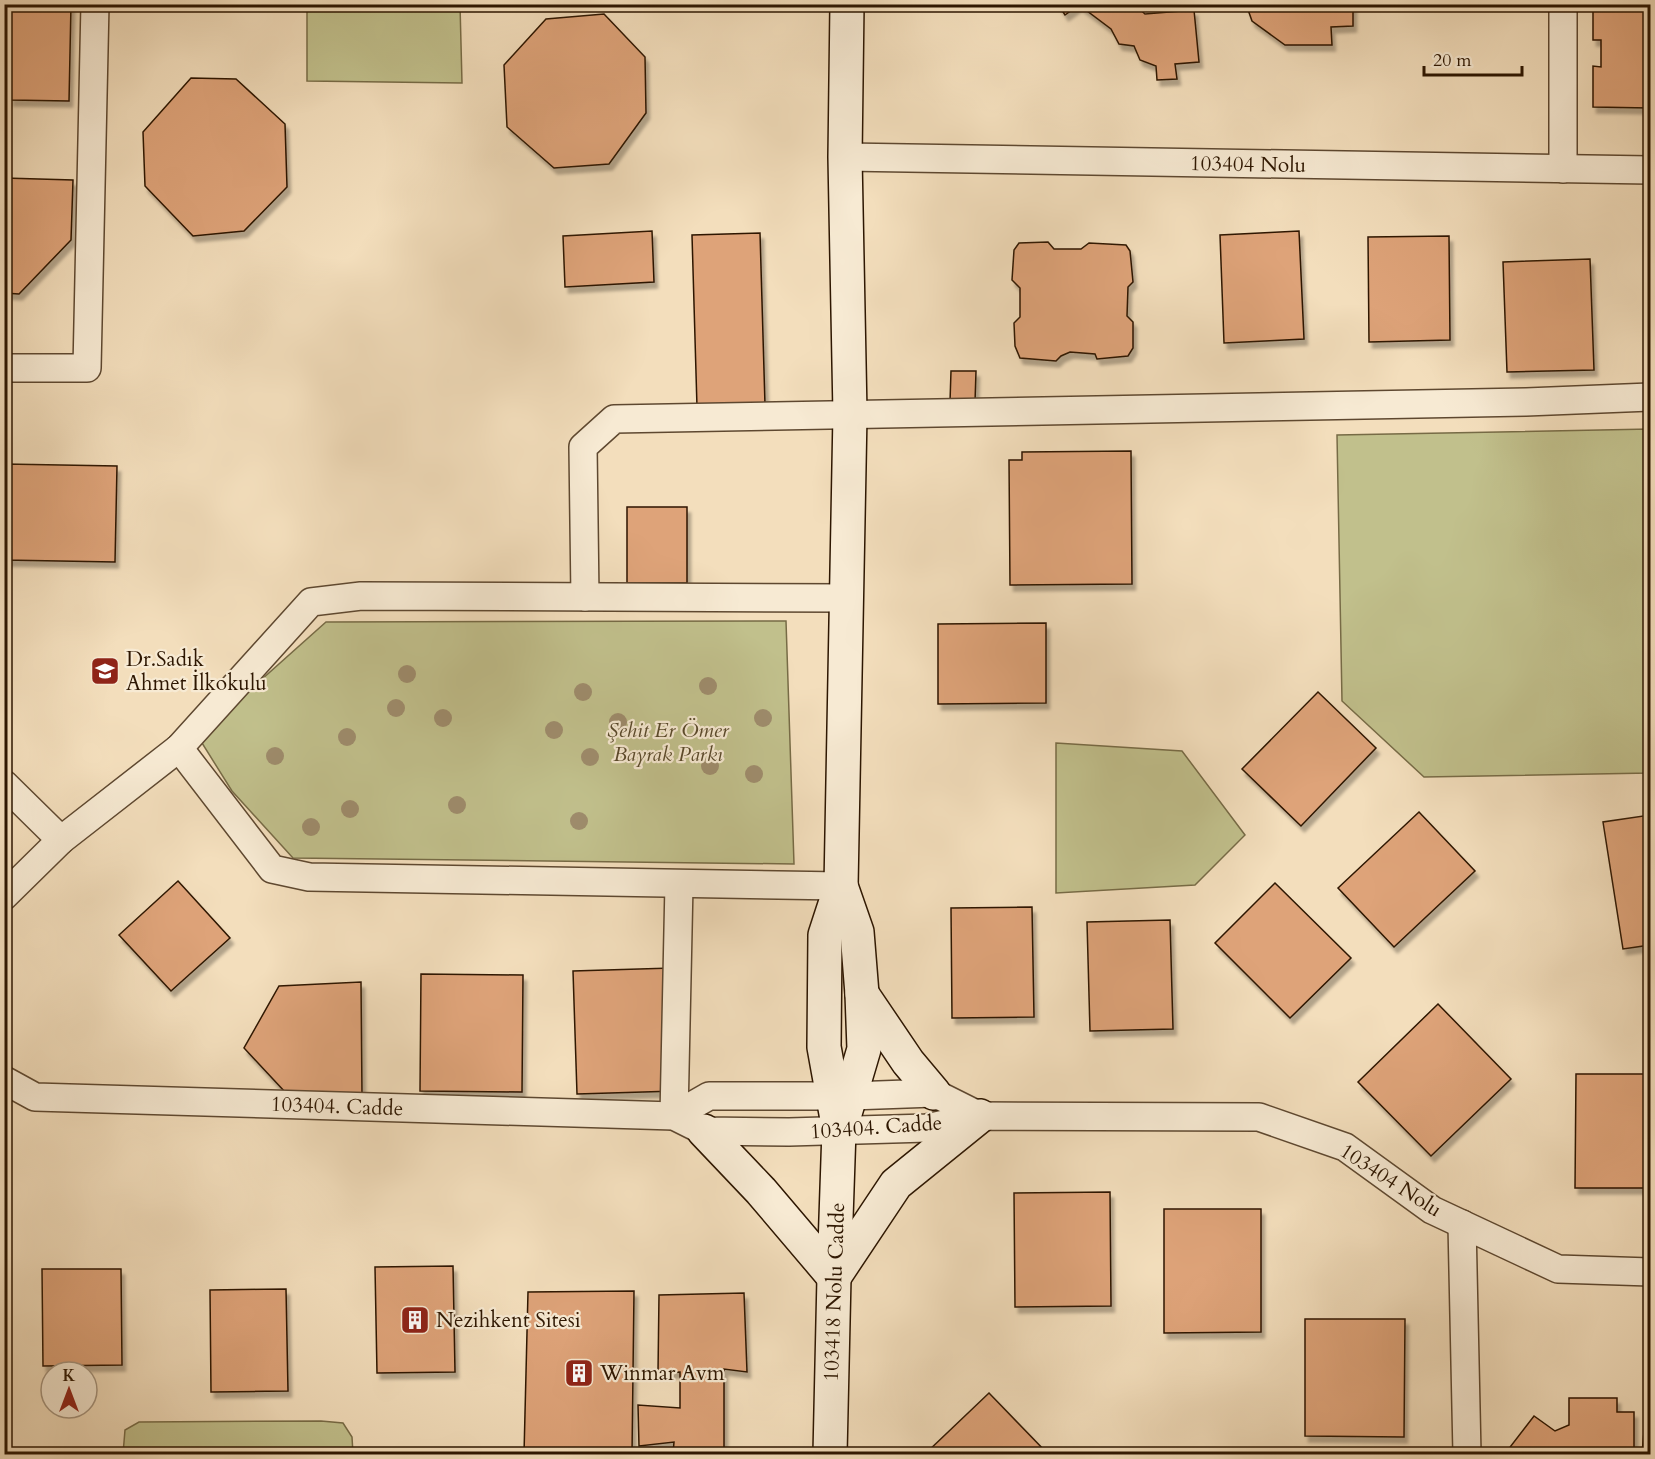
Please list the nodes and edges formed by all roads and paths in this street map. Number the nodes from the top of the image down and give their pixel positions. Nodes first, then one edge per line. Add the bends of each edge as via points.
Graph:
1 (95, 4) edge
2 (847, 4) edge
3 (1563, 4) edge
4 (845, 156) junction
5 (1563, 169) junction
6 (1650, 170) edge
7 (4, 368) edge
8 (1650, 397) edge
9 (850, 414) junction
10 (585, 597) junction
11 (846, 598) junction
12 (179, 748) junction
13 (4, 784) edge
14 (61, 840) junction
15 (679, 884) junction
16 (841, 886) junction
17 (4, 896) edge
18 (862, 994) junction
19 (4, 1080) edge
20 (934, 1093) junction
21 (842, 1096) junction
22 (674, 1116) junction
23 (980, 1116) junction
24 (839, 1130) junction
25 (704, 1131) junction
26 (1462, 1224) junction
27 (1650, 1272) edge
28 (834, 1277) junction
29 (830, 1455) edge
30 (1467, 1455) edge

1 - 7 street via 87,368
2 - 4 main road
3 - 5 street
4 - 5 street, 103404 Nolu
4 - 9 main road
5 - 6 street, 103404 Nolu
8 - 9 street via 1514,403
9 - 10 street via 614,419 583,447
9 - 11 main road
10 - 11 street
10 - 12 street via 362,596 311,602
11 - 16 main road
12 - 14 street
12 - 15 street via 272,869 309,877
13 - 14 street
14 - 17 street
15 - 16 street
15 - 22 street
16 - 18 main road, 103418 Nolu Cadde via 857,932
16 - 21 main road, 103418 Nolu Cadde via 825,935 824,1047
18 - 20 main road
18 - 21 main road, 103418 Nolu Cadde via 864,1049
19 - 22 street, 103404. Cadde via 35,1097
20 - 21 street, 103404. Cadde
20 - 23 street, 103404. Cadde
21 - 22 street, 103404. Cadde via 709,1096
21 - 24 main road, 103418 Nolu Cadde
22 - 25 street, 103404. Cadde
23 - 24 street, 103404. Cadde via 927,1128
23 - 26 street, 103404 Nolu via 1259,1117 1346,1147 1432,1210
23 - 28 main road via 896,1184
24 - 25 street, 103404. Cadde
24 - 28 main road, 103418 Nolu Cadde
25 - 28 main road
26 - 27 street, 103404 Nolu via 1558,1269
26 - 30 street
28 - 29 main road, 103418 Nolu Cadde

